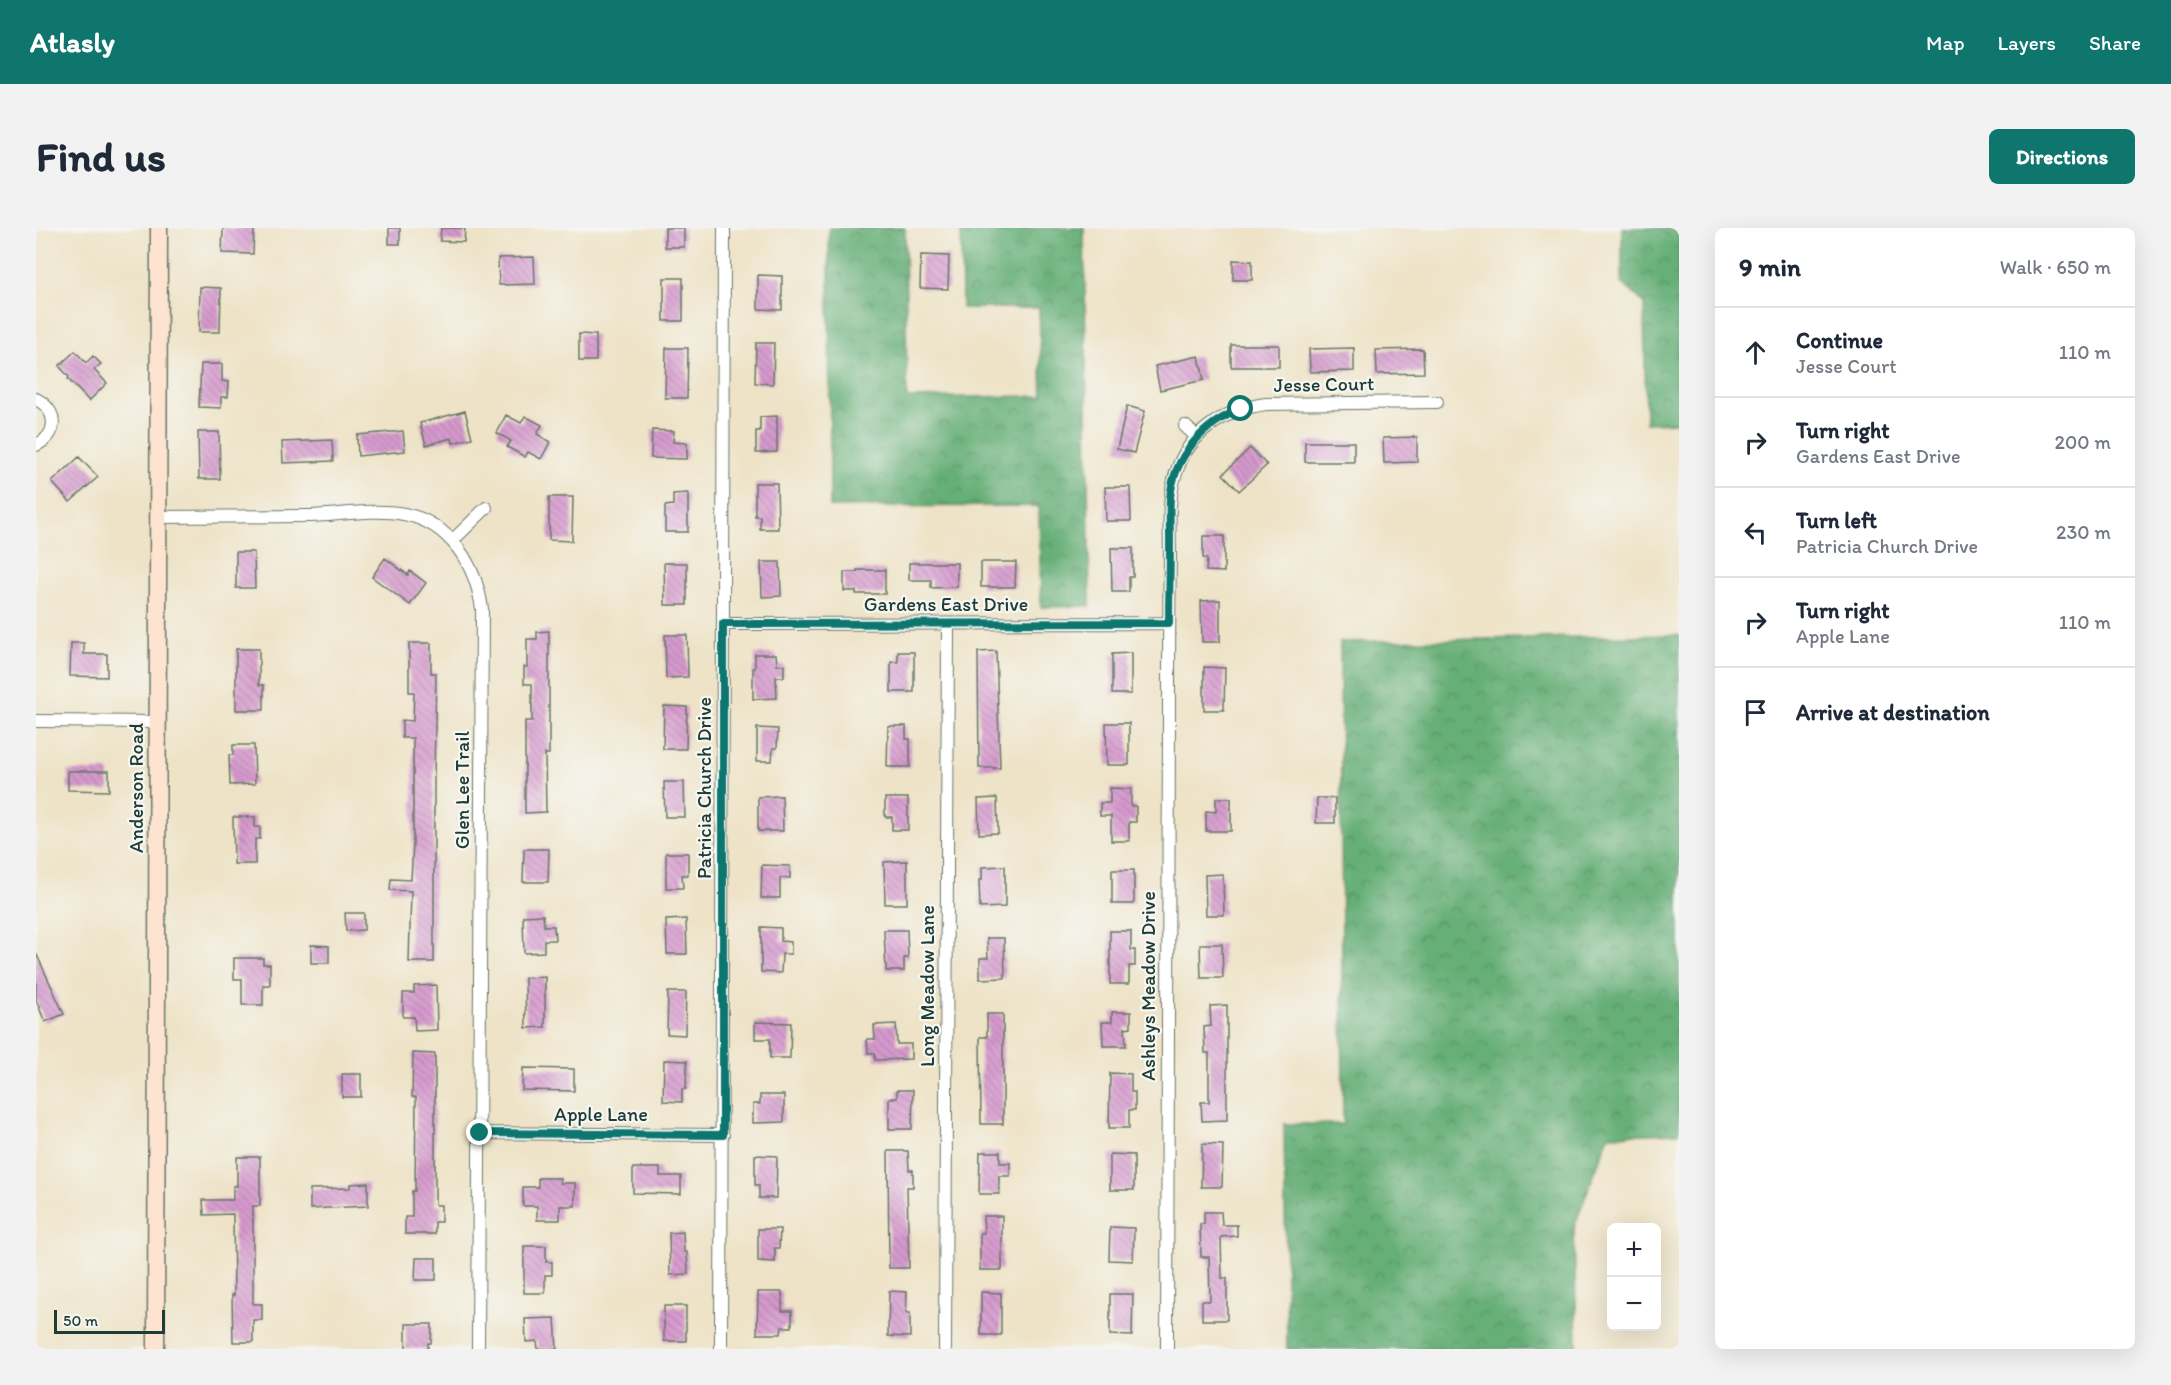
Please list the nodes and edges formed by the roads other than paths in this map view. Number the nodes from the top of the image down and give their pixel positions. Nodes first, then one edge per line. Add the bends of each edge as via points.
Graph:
1 (159, 228) edge
2 (724, 228) edge
3 (36, 399) edge
4 (1437, 402) dead end
5 (1185, 426) dead end
6 (1197, 437) junction
7 (36, 445) edge
8 (486, 508) dead end
9 (158, 517) junction
10 (452, 541) junction
11 (1169, 623) junction
12 (723, 624) junction
13 (948, 624) junction
14 (36, 721) edge
15 (158, 722) junction
16 (480, 1133) junction
17 (723, 1135) junction
18 (156, 1349) edge
19 (478, 1349) edge
20 (721, 1349) edge
21 (945, 1349) edge
22 (1167, 1349) edge

1 - 9 street, Anderson Road
2 - 12 street, Patricia Church Drive
3 - 7 street via 45,404 53,421 52,431
4 - 6 street, Jesse Court via 1251,406 1219,419
5 - 6 street
6 - 11 street, Jesse Court via 1178,466 1170,496
8 - 10 street
9 - 10 street, Glen Lee Trail via 404,514 438,529
9 - 15 street, Anderson Road
10 - 16 street, Glen Lee Trail via 474,573 482,609
11 - 13 street, Gardens East Drive
11 - 22 street, Ashleys Meadow Drive
12 - 13 street, Gardens East Drive
12 - 17 street, Patricia Church Drive
13 - 21 street, Long Meadow Lane
14 - 15 street
15 - 18 street, Anderson Road
16 - 17 street, Apple Lane
16 - 19 street, Glen Lee Trail
17 - 20 street, Patricia Church Drive

